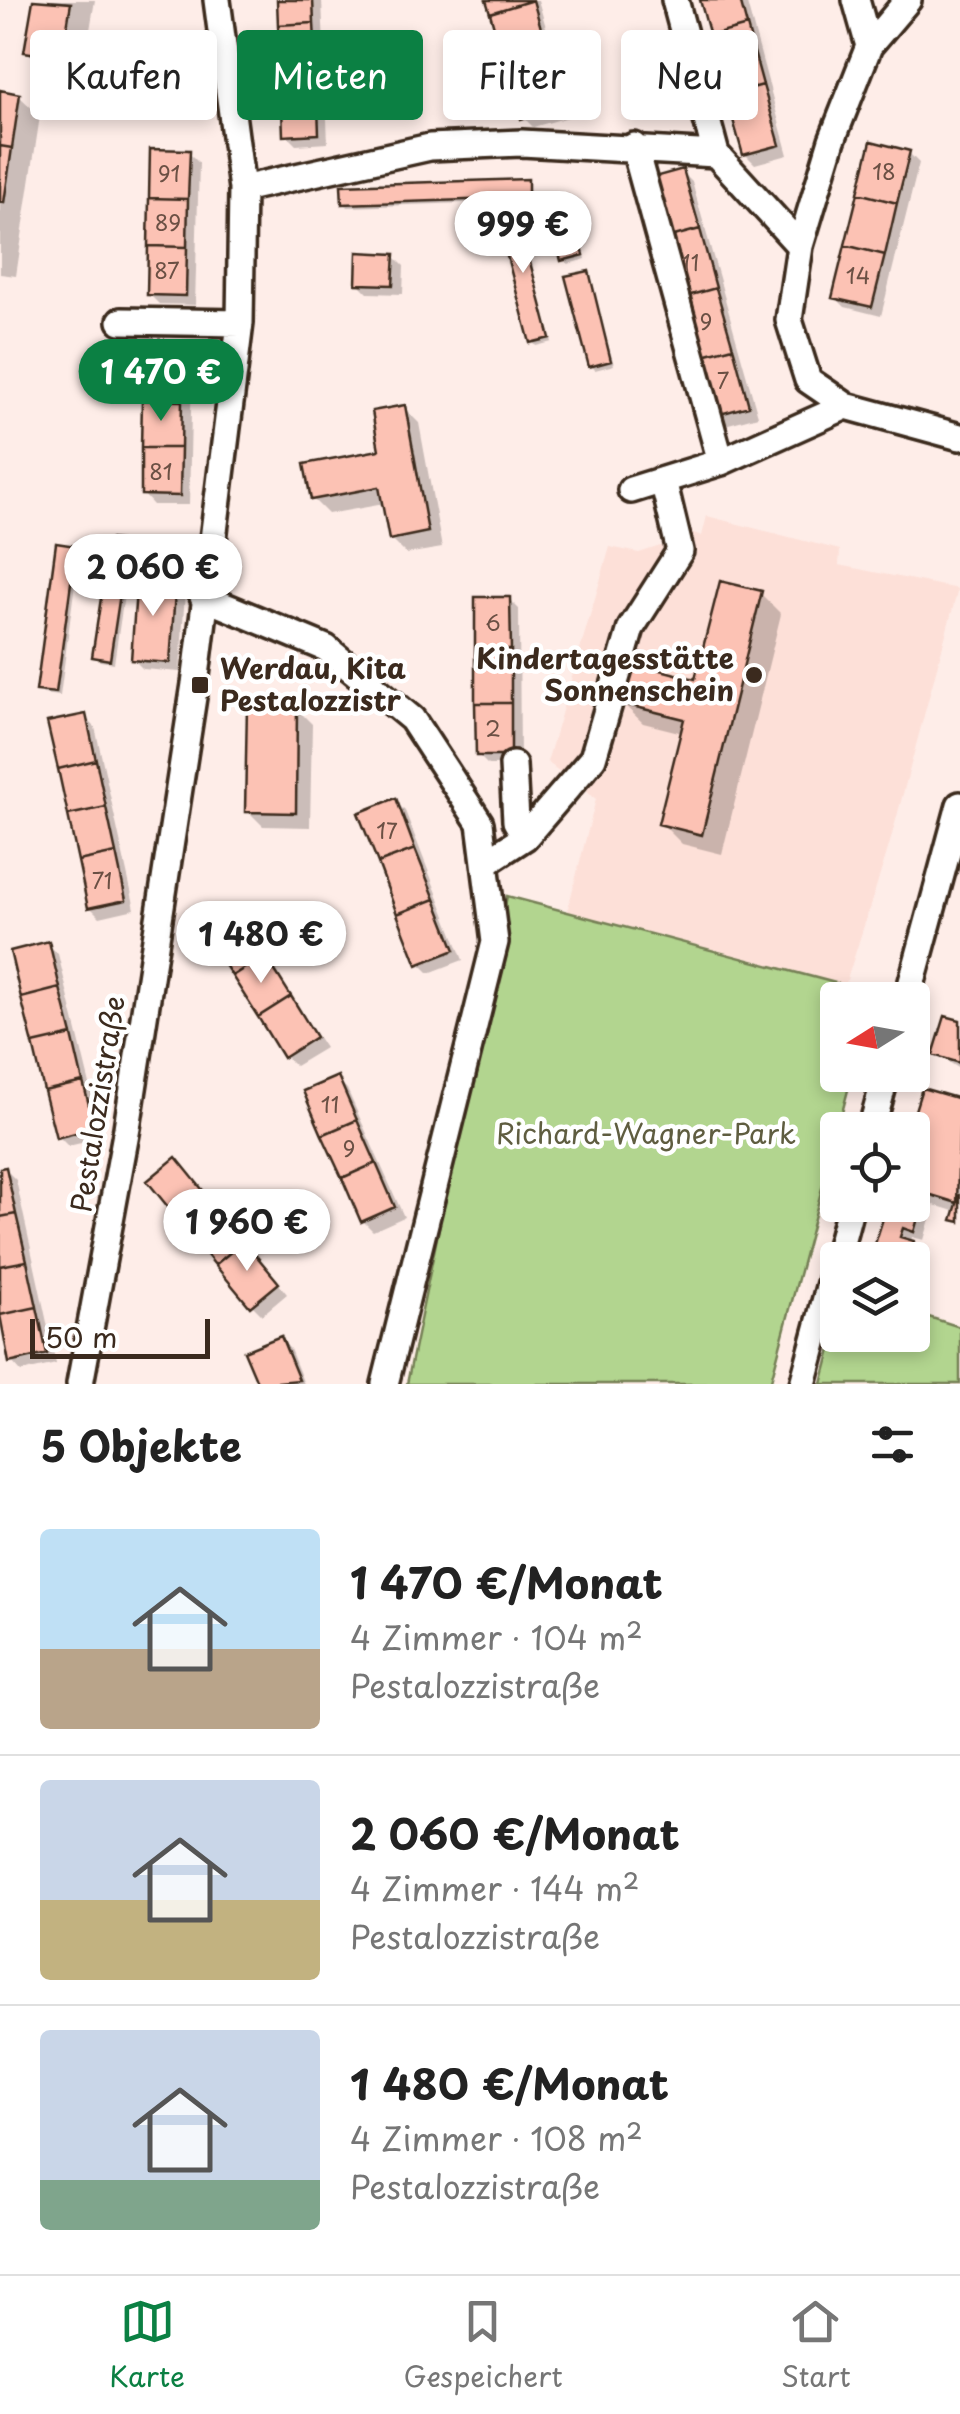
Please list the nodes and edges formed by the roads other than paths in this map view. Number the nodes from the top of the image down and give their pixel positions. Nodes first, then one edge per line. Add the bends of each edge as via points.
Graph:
1 (217, 0) edge
2 (675, 0) edge
3 (856, 0) edge
4 (908, 0) edge
5 (869, 46) junction
6 (634, 146) junction
7 (716, 154) junction
8 (242, 189) junction
9 (800, 246) junction
10 (121, 321) dead end
11 (240, 323) junction
12 (846, 406) junction
13 (960, 437) edge
14 (721, 462) junction
15 (663, 480) junction
16 (631, 490) dead end
17 (203, 597) junction
18 (513, 765) dead end
19 (960, 804) edge
20 (524, 837) junction
21 (485, 864) junction
22 (912, 982) edge
23 (846, 1222) edge
24 (80, 1384) edge
25 (385, 1384) edge
26 (803, 1384) edge

1 - 8 street, Pestalozzistraße
2 - 7 street
3 - 5 street
4 - 5 street
5 - 9 street
6 - 7 street
6 - 8 street via 430,147
6 - 14 street
7 - 9 street
8 - 11 street, Pestalozzistraße
9 - 12 street via 788,320 797,354 808,380
10 - 11 street
11 - 17 street, Pestalozzistraße
12 - 13 street
12 - 14 street
14 - 15 street
15 - 16 street
15 - 20 street via 680,551 631,628 593,758
17 - 21 street via 326,648 412,719 480,823
17 - 24 street, Pestalozzistraße via 127,1128
18 - 20 street via 516,821
19 - 22 street
20 - 21 street
21 - 25 street via 495,942
23 - 26 street

